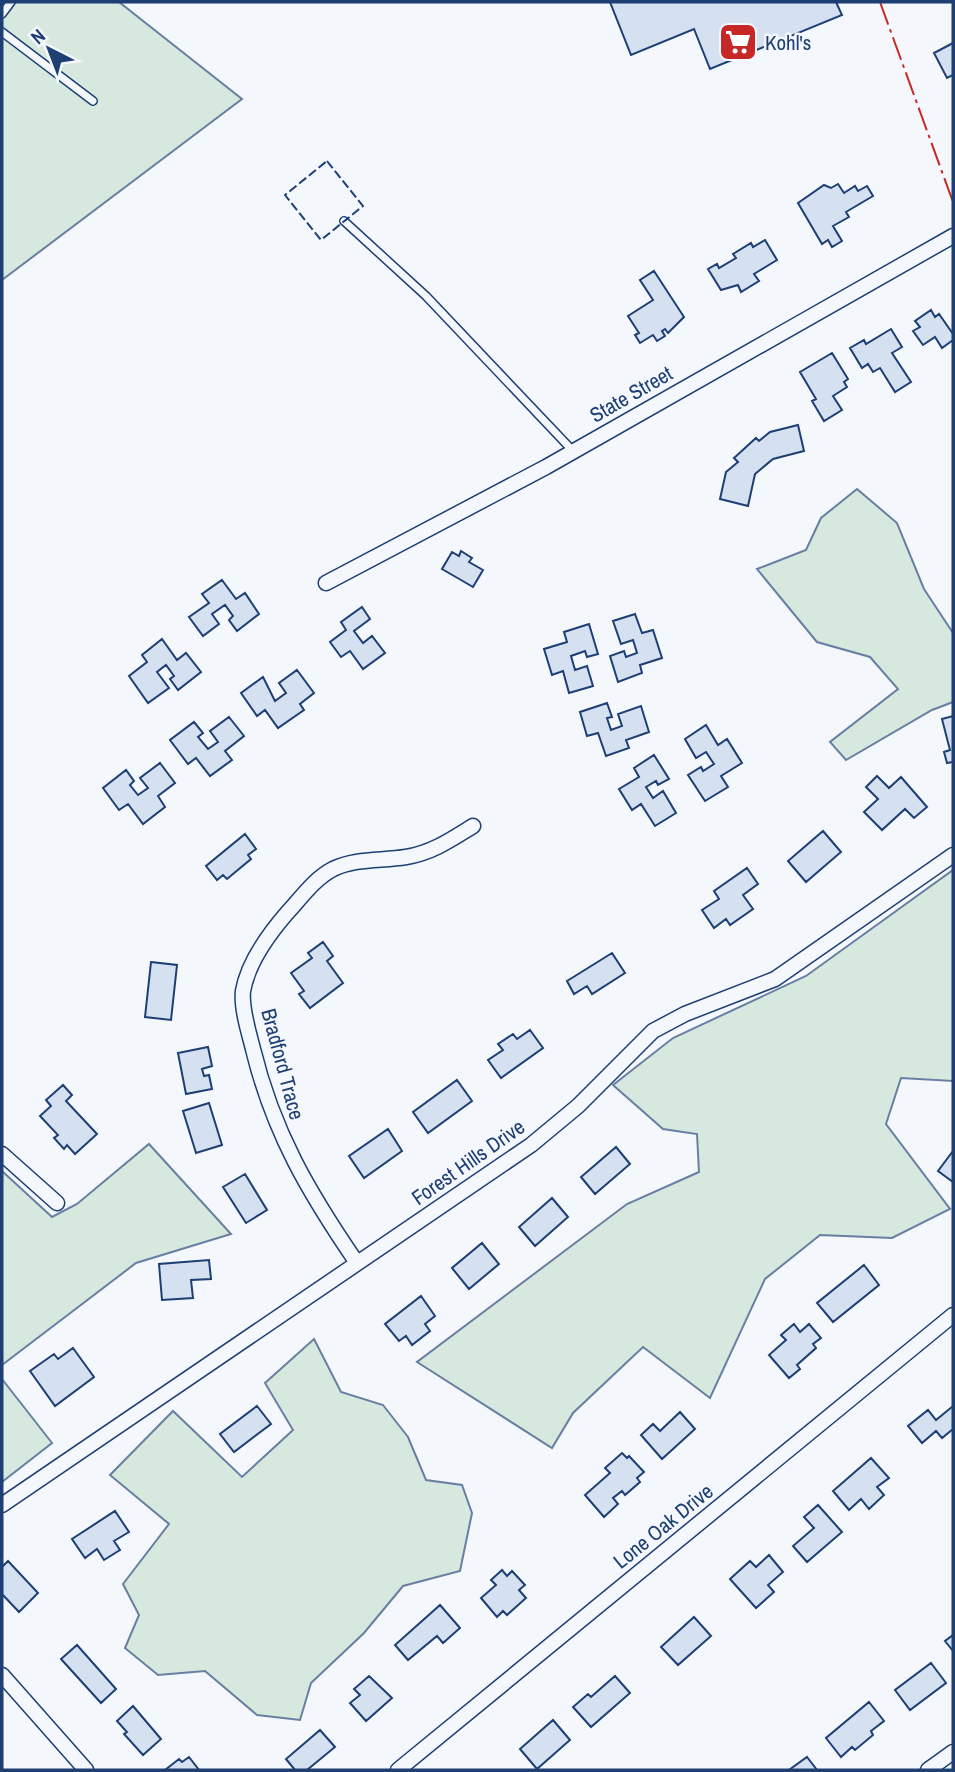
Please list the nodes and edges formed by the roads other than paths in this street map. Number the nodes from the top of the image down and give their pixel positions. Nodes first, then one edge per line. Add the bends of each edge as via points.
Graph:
1 (11, 2) edge
2 (2, 14) edge
3 (2, 32) edge
4 (93, 101) dead end
5 (344, 221) dead end
6 (953, 236) edge
7 (573, 452) junction
8 (326, 583) dead end
9 (473, 826) dead end
10 (953, 855) edge
11 (2, 1154) edge
12 (57, 1203) dead end
13 (357, 1263) junction
14 (953, 1315) edge
15 (2, 1505) edge
16 (2, 1675) edge
17 (953, 1752) edge
18 (86, 1770) edge
19 (398, 1770) edge
20 (928, 1770) edge

1 - 2 lane
3 - 4 lane
5 - 7 lane via 426,296
6 - 7 street, State Street
7 - 8 street, State Street
9 - 13 street, Bradford Trace via 436,849 407,857 356,861 332,870 310,887 274,929 253,962 243,993 253,1049 276,1126 307,1186
10 - 13 street, Forest Hills Drive via 775,979 653,1031 531,1145
11 - 12 street
13 - 15 street, Forest Hills Drive
14 - 19 street, Lone Oak Drive
16 - 18 street
17 - 20 street

